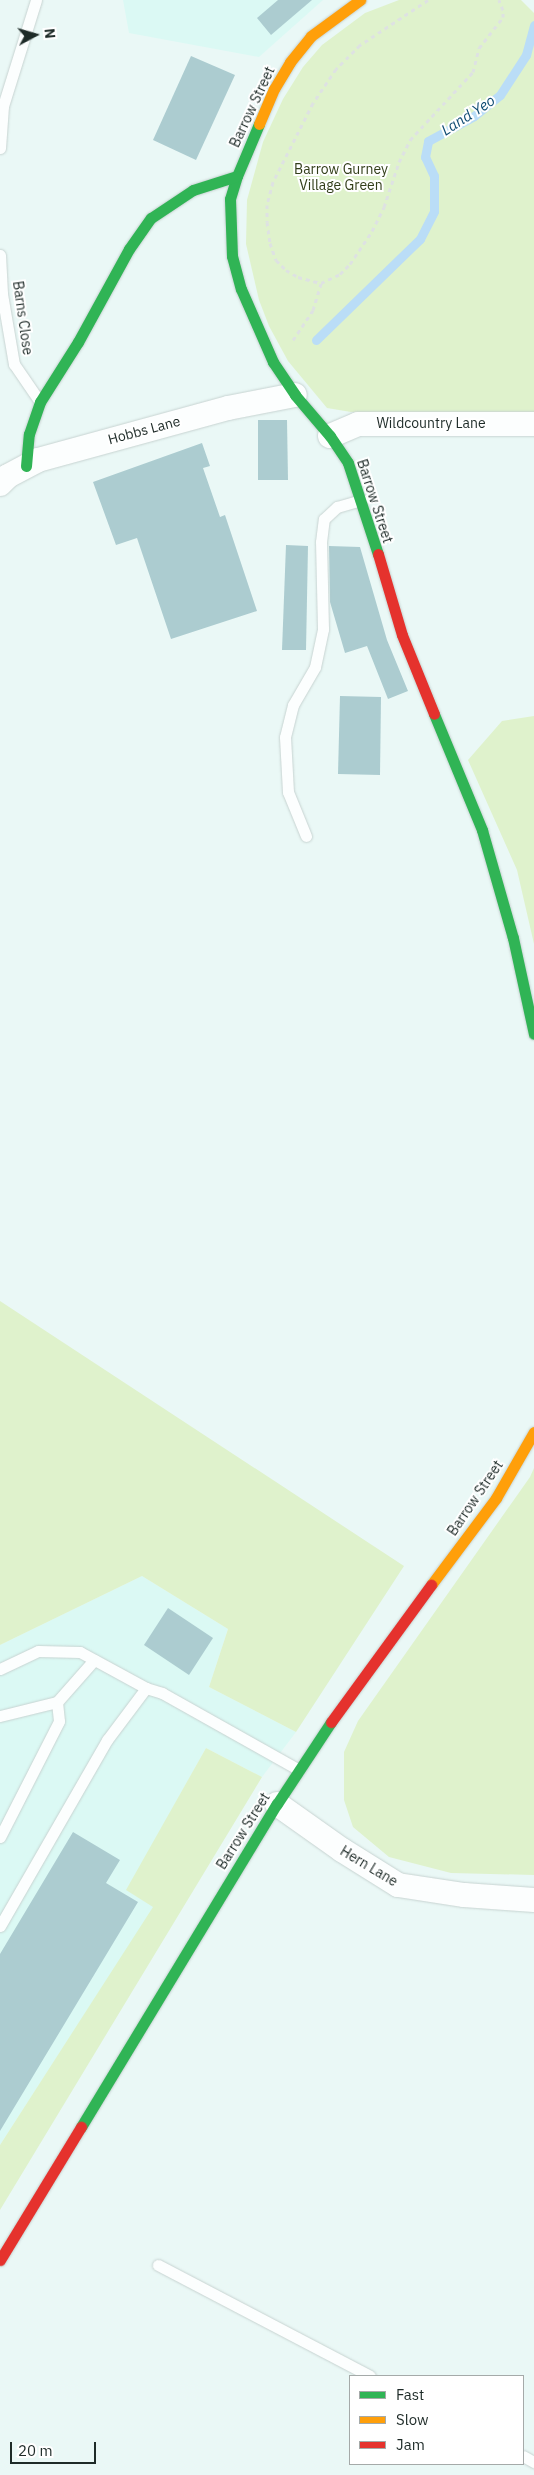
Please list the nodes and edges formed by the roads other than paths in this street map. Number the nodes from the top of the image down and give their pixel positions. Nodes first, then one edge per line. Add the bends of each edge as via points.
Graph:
1 (36, 0) edge
2 (360, 0) edge
3 (0, 148) edge
4 (237, 176) junction
5 (0, 255) edge
6 (295, 395) junction
7 (40, 402) junction
8 (534, 424) edge
9 (330, 436) junction
10 (26, 466) junction
11 (0, 484) edge
12 (362, 500) junction
13 (306, 836) dead end
14 (534, 1034) edge
15 (534, 1432) edge
16 (94, 1660) junction
17 (0, 1669) edge
18 (146, 1688) junction
19 (57, 1702) junction
20 (0, 1716) edge
21 (299, 1770) junction
22 (277, 1804) junction
23 (0, 1837) edge
24 (534, 1900) edge
25 (0, 1926) edge
26 (0, 2260) edge
27 (158, 2265) dead end
28 (368, 2375) edge

1 - 3 lane via 3,106
2 - 4 main road, Barrow Street via 311,36 290,62 274,89
4 - 6 main road, Barrow Street via 230,198 232,256 241,289 272,362
4 - 7 main road via 193,190 151,218 129,249 78,342
5 - 7 lane, Barns Close via 2,294 14,364
6 - 9 main road, Barrow Street
6 - 10 street, Hobbs Lane via 169,423
7 - 10 main road via 29,434
8 - 9 street, Wildcountry Lane via 358,424
9 - 12 main road, Barrow Street via 348,463
10 - 11 street, Hobbs Lane
12 - 13 lane via 337,507 324,519 321,542 323,629 315,667 293,705 285,737 288,792
12 - 14 main road, Barrow Street via 402,635 482,830 497,878
15 - 21 main road, Barrow Street via 496,1498 344,1701
16 - 17 lane via 80,1652 38,1651
16 - 18 lane
16 - 19 lane
18 - 21 lane via 162,1693
18 - 25 lane via 107,1740
19 - 20 lane
19 - 23 lane via 59,1721
21 - 22 main road, Barrow Street
22 - 24 street, Hern Lane via 398,1886
22 - 26 main road, Barrow Street
27 - 28 lane

